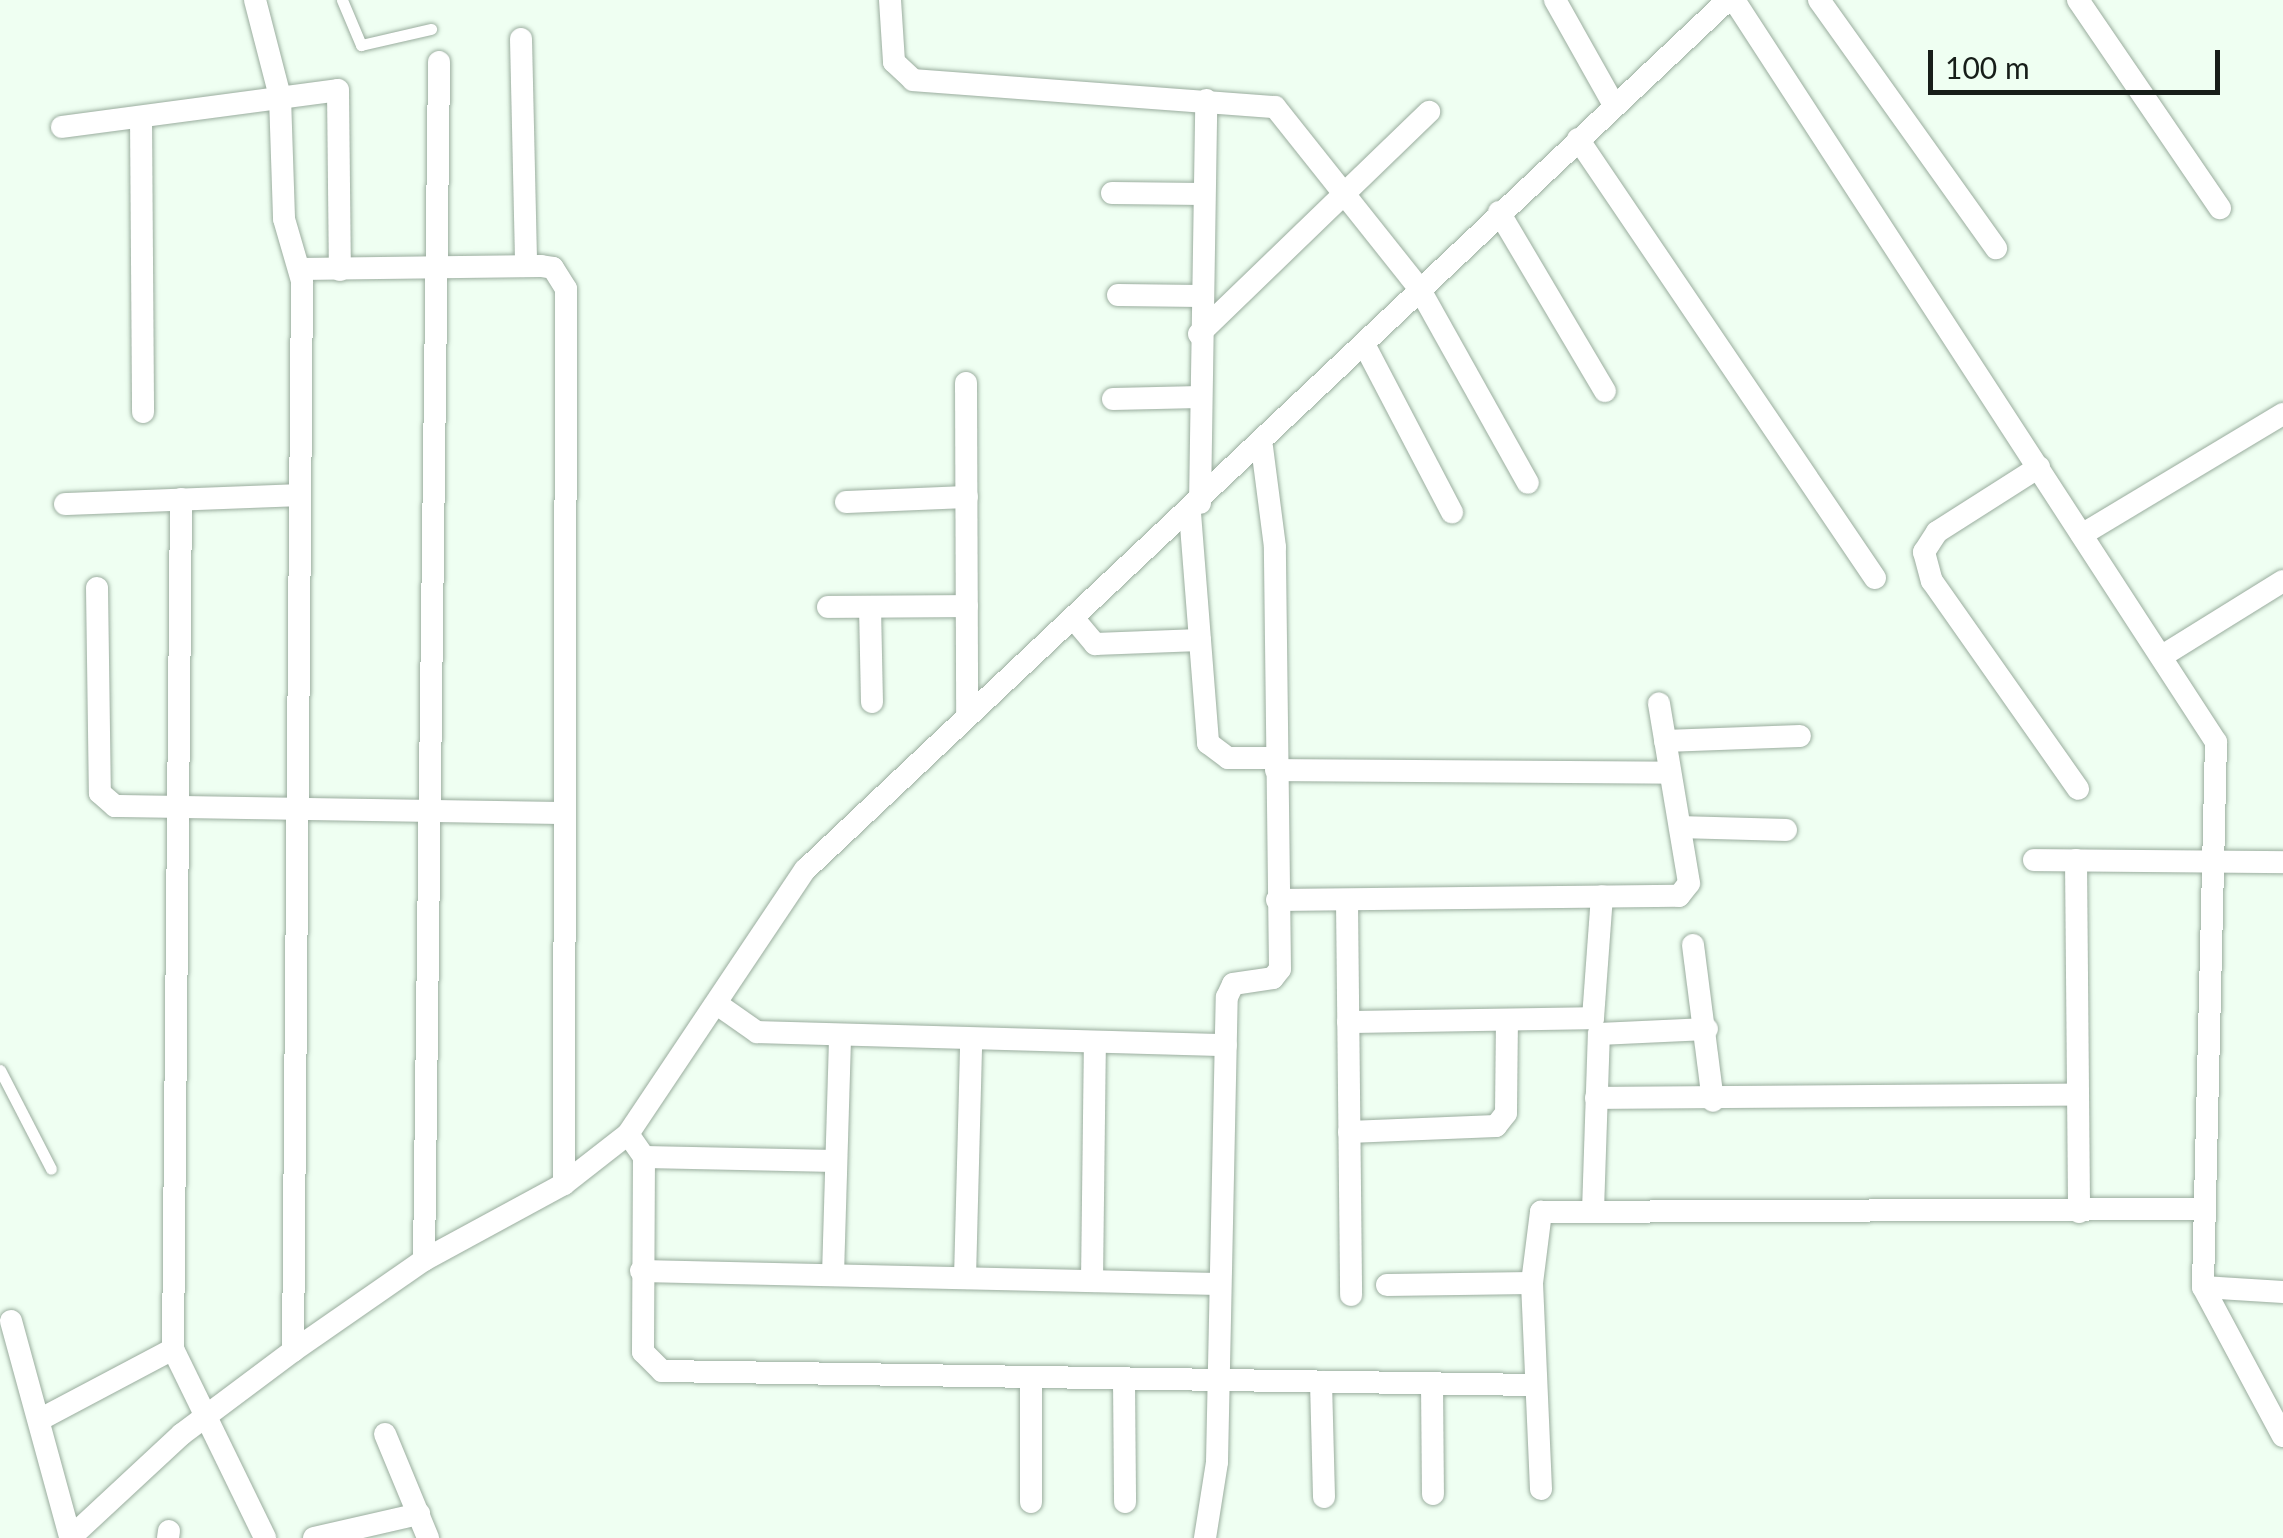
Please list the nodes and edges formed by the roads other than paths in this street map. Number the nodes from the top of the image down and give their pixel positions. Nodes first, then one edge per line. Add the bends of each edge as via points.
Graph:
1 (255, 0) edge
2 (342, 0) edge
3 (890, 0) edge
4 (1554, 0) edge
5 (1819, 0) edge
6 (2078, 0) edge
7 (1724, 2) edge
8 (431, 29) dead end
9 (521, 39) dead end
10 (439, 62) dead end
11 (280, 98) junction
12 (1206, 100) junction
13 (1614, 106) junction
14 (1428, 112) dead end
15 (140, 117) junction
16 (62, 127) dead end
17 (1578, 139) junction
18 (1346, 192) junction
19 (1112, 193) dead end
20 (1203, 194) junction
21 (2220, 208) dead end
22 (1499, 212) junction
23 (1996, 248) dead end
24 (526, 266) junction
25 (437, 268) junction
26 (300, 269) junction
27 (340, 270) junction
28 (1419, 288) junction
29 (1118, 295) dead end
30 (1200, 296) junction
31 (1199, 334) junction
32 (1364, 344) junction
33 (966, 383) dead end
34 (1605, 391) dead end
35 (1200, 397) junction
36 (1113, 399) dead end
37 (144, 412) dead end
38 (2283, 414) edge
39 (1262, 446) junction
40 (2039, 467) junction
41 (1528, 483) dead end
42 (297, 495) junction
43 (967, 497) junction
44 (181, 500) junction
45 (846, 502) dead end
46 (66, 504) dead end
47 (1195, 508) junction
48 (1452, 512) dead end
49 (2083, 534) junction
50 (1875, 578) dead end
51 (2283, 581) edge
52 (97, 588) dead end
53 (967, 606) junction
54 (828, 607) dead end
55 (870, 607) junction
56 (1074, 620) junction
57 (1200, 640) junction
58 (2162, 656) junction
59 (872, 702) dead end
60 (1659, 703) dead end
61 (967, 716) junction
62 (1800, 736) dead end
63 (1665, 741) junction
64 (1276, 764) junction
65 (1670, 773) junction
66 (2078, 789) dead end
67 (175, 806) junction
68 (294, 808) junction
69 (430, 812) junction
70 (565, 813) junction
71 (1680, 826) junction
72 (1786, 830) dead end
73 (2034, 860) dead end
74 (2076, 860) junction
75 (2213, 861) junction
76 (2283, 862) edge
77 (1602, 896) junction
78 (1277, 900) junction
79 (1347, 902) junction
80 (1692, 945) dead end
81 (717, 1004) junction
82 (1348, 1022) junction
83 (1507, 1024) junction
84 (1707, 1028) junction
85 (840, 1038) junction
86 (972, 1042) junction
87 (1095, 1044) junction
88 (1226, 1045) junction
89 (0, 1070) edge
90 (2076, 1095) junction
91 (1596, 1098) junction
92 (1713, 1100) junction
93 (1349, 1132) junction
94 (628, 1134) junction
95 (644, 1157) junction
96 (836, 1161) junction
97 (51, 1169) dead end
98 (564, 1184) junction
99 (2205, 1209) junction
100 (1593, 1211) junction
101 (2079, 1212) junction
102 (424, 1260) junction
103 (640, 1271) junction
104 (834, 1275) junction
105 (965, 1278) junction
106 (1092, 1281) junction
107 (1532, 1283) junction
108 (1218, 1284) junction
109 (1387, 1285) dead end
110 (2203, 1287) junction
111 (2283, 1292) edge
112 (1351, 1295) dead end
113 (11, 1321) dead end
114 (172, 1349) junction
115 (293, 1351) junction
116 (1031, 1378) junction
117 (1124, 1380) junction
118 (1217, 1381) junction
119 (1322, 1382) junction
120 (1432, 1384) junction
121 (1535, 1385) junction
122 (206, 1417) junction
123 (39, 1420) junction
124 (384, 1434) dead end
125 (2283, 1436) edge
126 (1541, 1489) dead end
127 (1433, 1494) dead end
128 (1324, 1497) dead end
129 (1031, 1502) dead end
130 (1125, 1502) dead end
131 (419, 1514) junction
132 (70, 1537) edge
133 (265, 1538) edge
134 (314, 1538) edge
135 (428, 1538) edge
136 (1204, 1538) edge

1 - 11 street
2 - 8 lane via 361,44
3 - 12 street via 894,62 913,80 1035,94
4 - 13 street
5 - 23 street
6 - 21 street
7 - 13 street
7 - 40 street
9 - 24 street
10 - 25 street
11 - 15 street
11 - 26 street via 284,219
11 - 27 street via 341,94
12 - 18 street via 1275,108
12 - 20 street
13 - 17 street
14 - 18 street
15 - 16 street
15 - 37 street
17 - 22 street
17 - 50 street
18 - 28 street
18 - 31 street
19 - 20 street
20 - 30 street
22 - 28 street
22 - 34 street
24 - 25 street
24 - 70 street via 553,268 568,300
25 - 27 street
25 - 69 street
26 - 27 street
26 - 42 street
28 - 32 street
28 - 41 street
29 - 30 street
30 - 31 street
31 - 35 street
32 - 39 street
32 - 48 street
33 - 43 street
35 - 36 street
35 - 47 street
38 - 49 street
39 - 47 street
39 - 64 street via 1275,547
40 - 49 street
40 - 66 street via 1937,532 1924,552 1932,581
42 - 44 street
42 - 68 street
43 - 45 street
43 - 53 street
44 - 46 street
44 - 67 street
47 - 56 street
47 - 57 street
49 - 58 street
51 - 58 street
52 - 67 street via 100,792 115,806
53 - 55 street
53 - 61 street
54 - 55 street
55 - 59 street
56 - 57 street via 1095,644
56 - 61 street
57 - 64 street via 1212,750
58 - 75 street via 2216,742
60 - 63 street
61 - 81 street via 805,870
62 - 63 street
63 - 65 street
64 - 65 street
64 - 78 street
65 - 71 street
67 - 68 street
67 - 114 street
68 - 69 street
68 - 115 street
69 - 70 street
69 - 102 street
70 - 98 street
71 - 72 street
71 - 77 street via 1686,892 1667,899
73 - 74 street
74 - 75 street
74 - 90 street
75 - 76 street
75 - 99 street
77 - 79 street
77 - 83 street via 1597,1014
78 - 79 street
78 - 88 street via 1280,969 1229,989
79 - 82 street
80 - 84 street
81 - 85 street via 757,1032
81 - 94 street
82 - 83 street
82 - 93 street
83 - 93 street via 1506,1113 1496,1126
84 - 91 street via 1602,1031
84 - 92 street
85 - 86 street
85 - 96 street
86 - 87 street
86 - 105 street
87 - 88 street
87 - 106 street
88 - 108 street
89 - 97 lane
90 - 92 street
90 - 101 street
91 - 92 street
91 - 100 street
93 - 112 street
94 - 95 street
94 - 98 street
95 - 96 street
95 - 103 street
96 - 104 street
98 - 102 street
99 - 101 street
99 - 110 street
100 - 101 street
100 - 107 street via 1538,1214
102 - 115 street
103 - 104 street
103 - 116 street via 642,1352 662,1371
104 - 105 street
105 - 106 street
106 - 108 street
107 - 109 street
107 - 121 street
108 - 118 street
110 - 111 street
110 - 125 street
113 - 123 street
114 - 122 street
114 - 123 street
115 - 122 street
116 - 117 street
116 - 129 street
117 - 118 street
117 - 130 street
118 - 119 street
118 - 136 street via 1216,1477
119 - 120 street
119 - 128 street
120 - 121 street
120 - 127 street
121 - 126 street
122 - 132 street
122 - 133 street
123 - 132 street
124 - 131 street
131 - 134 street
131 - 135 street

